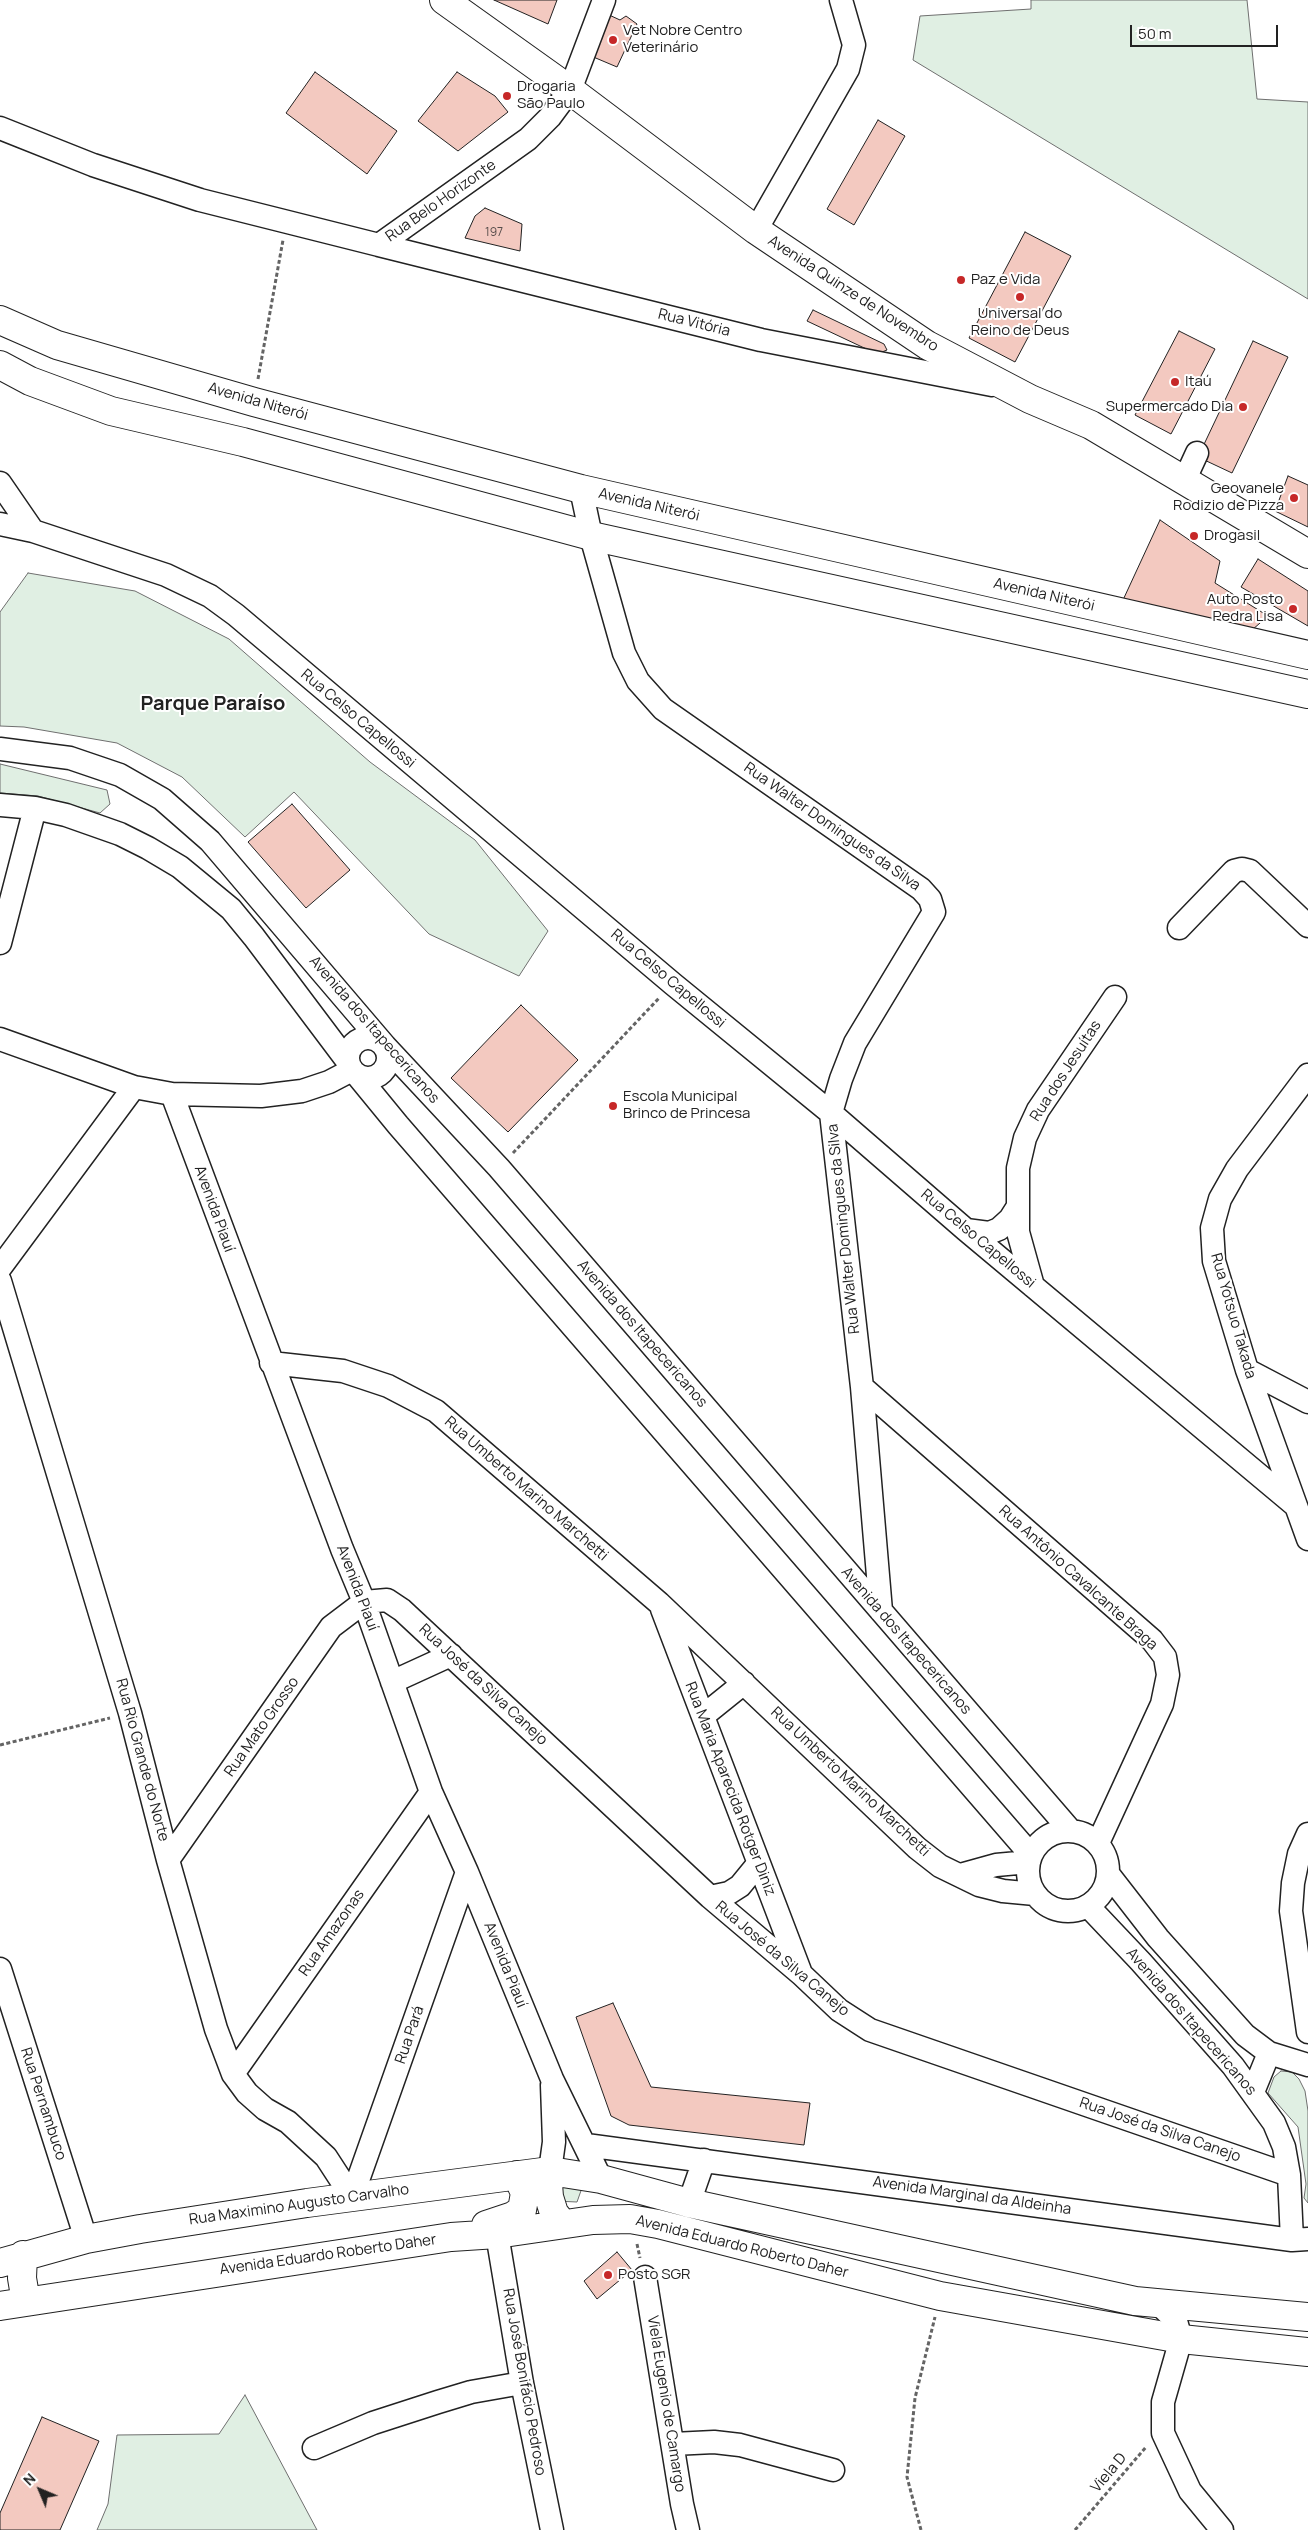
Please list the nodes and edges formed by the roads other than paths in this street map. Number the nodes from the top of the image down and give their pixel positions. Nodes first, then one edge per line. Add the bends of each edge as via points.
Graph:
1 (444, 0) edge
2 (604, 0) edge
3 (841, 0) edge
4 (469, 8) edge
5 (570, 90) junction
6 (0, 128) edge
7 (756, 230) junction
8 (379, 245) junction
9 (0, 320) edge
10 (0, 365) edge
11 (1011, 389) junction
12 (254, 402) junction
13 (243, 442) junction
14 (1197, 453) dead end
15 (1185, 480) junction
16 (0, 483) edge
17 (581, 490) junction
18 (0, 524) edge
19 (33, 531) junction
20 (591, 536) junction
21 (1302, 549) edge
22 (1308, 655) edge
23 (1308, 694) edge
24 (0, 749) edge
25 (0, 805) edge
26 (35, 808) junction
27 (1308, 926) edge
28 (1179, 928) dead end
29 (0, 943) edge
30 (1115, 997) dead end
31 (0, 1040) edge
32 (385, 1046) junction
33 (352, 1069) junction
34 (1307, 1080) edge
35 (134, 1087) junction
36 (172, 1094) junction
37 (831, 1112) junction
38 (1017, 1208) junction
39 (966, 1230) junction
40 (0, 1268) edge
41 (0, 1281) edge
42 (1033, 1286) junction
43 (271, 1363) junction
44 (1247, 1370) junction
45 (862, 1387) junction
46 (1308, 1402) edge
47 (1296, 1506) junction
48 (1308, 1539) edge
49 (364, 1602) junction
50 (660, 1603) junction
51 (881, 1611) junction
52 (451, 1655) junction
53 (392, 1682) junction
54 (744, 1683) junction
55 (703, 1716) junction
56 (431, 1792) junction
57 (1070, 1830) junction
58 (1308, 1834) edge
59 (1098, 1844) junction
60 (1030, 1858) junction
61 (168, 1860) junction
62 (758, 1864) junction
63 (467, 1872) junction
64 (960, 1875) junction
65 (1109, 1875) junction
66 (1035, 1894) junction
67 (710, 1897) junction
68 (1088, 1906) junction
69 (0, 1968) edge
70 (801, 1974) junction
71 (1308, 2032) edge
72 (1269, 2053) junction
73 (1308, 2065) edge
74 (234, 2074) junction
75 (552, 2079) junction
76 (1253, 2092) junction
77 (586, 2145) junction
78 (704, 2160) junction
79 (550, 2171) junction
80 (517, 2175) junction
81 (1289, 2175) junction
82 (601, 2179) junction
83 (352, 2197) junction
84 (689, 2204) junction
85 (593, 2220) junction
86 (563, 2224) junction
87 (497, 2234) junction
88 (451, 2237) junction
89 (86, 2239) junction
90 (1300, 2239) edge
91 (8, 2262) edge
92 (645, 2277) road end
93 (1160, 2305) junction
94 (10, 2306) edge
95 (1308, 2317) edge
96 (1181, 2339) junction
97 (1308, 2352) edge
98 (522, 2383) junction
99 (673, 2444) junction
100 (314, 2448) dead end
101 (832, 2470) dead end
102 (552, 2530) edge
103 (688, 2530) edge
104 (1222, 2530) edge

1 - 4 main road, Avenida Quinze de Novembro
2 - 5 street, Rua Belo Horizonte
3 - 7 street via 854,45 848,68
4 - 5 main road, Avenida Quinze de Novembro
5 - 7 main road, Avenida Quinze de Novembro
5 - 8 street, Rua Belo Horizonte via 528,139
6 - 8 street, Rua Belo Horizonte via 93,165 200,200
7 - 11 main road, Avenida Quinze de Novembro via 927,345
8 - 11 street, Rua Vitória via 761,340
9 - 12 main road, Avenida Niterói via 58,345
10 - 13 main road via 30,381 111,411
11 - 15 main road, Avenida Quinze de Novembro via 1091,425
12 - 13 main road
12 - 17 main road, Avenida Niterói
13 - 20 main road
14 - 15 street
15 - 21 main road, Avenida Quinze de Novembro
16 - 19 street
17 - 20 street, Rua Walter Domingues da Silva
17 - 22 main road, Avenida Niterói
18 - 19 street, Rua Celso Capellossi
19 - 37 street, Rua Celso Capellossi via 166,576 210,596 672,984
20 - 23 main road
20 - 37 street, Rua Walter Domingues da Silva via 624,653 638,682 663,709 921,889 930,899 934,912 855,1043
24 - 32 street, Avenida dos Itapecericanos via 70,758 120,775 162,799 210,841
25 - 26 street
26 - 29 street
26 - 33 street via 120,834 180,867 231,909
27 - 28 street via 1250,872 1242,869 1234,871
30 - 38 street, Rua dos Jesuítas via 1038,1110 1028,1131 1018,1168
31 - 35 street
32 - 33 street via 389,1057 385,1069 369,1078
32 - 33 street via 374,1038 360,1039 350,1048
32 - 51 street, Avenida dos Itapecericanos via 499,1168
33 - 36 street via 329,1082 302,1091 261,1096
33 - 60 street
34 - 44 street, Rua Yotsuo Takada via 1237,1170 1220,1200 1212,1228 1214,1261
35 - 36 street
35 - 40 street
36 - 43 street, Avenida Piauí
37 - 39 street, Rua Celso Capellossi
37 - 45 street, Rua Walter Domingues da Silva
38 - 39 street via 999,1229 989,1233
38 - 42 street, Rua dos Jesuítas via 1018,1232
39 - 42 street, Rua Celso Capellossi
41 - 61 street, Rua Rio Grande do Norte via 130,1712
42 - 47 street, Rua Celso Capellossi
43 - 49 street, Avenida Piauí
43 - 50 street, Rua Umberto Marino Marchetti via 343,1371 388,1386 436,1411
44 - 46 street
44 - 47 street, Rua Yotsuo Takada
45 - 51 street, Rua Walter Domingues da Silva
45 - 59 street, Rua Antônio Cavalcante Braga via 1152,1640 1165,1657 1168,1675 1162,1704
47 - 48 street, Rua Yotsuo Takada
49 - 52 street, Rua José da Silva Canejo via 387,1600
49 - 53 street, Avenida Piauí
49 - 61 street, Rua Mato Grosso via 331,1627
50 - 54 street, Rua Umberto Marino Marchetti
50 - 55 street, Rua Maria Aparecida Rotger Diniz
51 - 57 street, Avenida dos Itapecericanos
52 - 53 street
52 - 67 street, Rua José da Silva Canejo
53 - 56 street, Avenida Piauí
54 - 55 street
54 - 64 street, Rua Umberto Marino Marchetti via 917,1848 940,1866
55 - 62 street, Rua Maria Aparecida Rotger Diniz
56 - 63 street, Avenida Piauí
56 - 74 street, Rua Amazonas
57 - 59 street via 1090,1836
57 - 60 street via 1046,1837
58 - 71 street via 1297,1864 1291,1911
59 - 65 street via 1105,1853
60 - 64 street
60 - 66 street via 1030,1884
61 - 74 street, Rua Rio Grande do Norte via 216,2029
62 - 67 street via 740,1886 729,1893
62 - 70 street, Rua Maria Aparecida Rotger Diniz
63 - 75 street, Avenida Piauí
63 - 83 street, Rua Pará
64 - 66 street, Rua Umberto Marino Marchetti via 979,1885
65 - 68 street via 1106,1888
65 - 72 street, Avenida dos Itapecericanos via 1158,1938 1245,2035
66 - 68 street via 1048,1906 1065,1912
67 - 70 street, Rua José da Silva Canejo
68 - 76 street, Avenida dos Itapecericanos
69 - 89 street, Rua Pernambuco
70 - 81 street, Rua José da Silva Canejo via 838,2010 870,2030
72 - 73 street, Avenida dos Itapecericanos
72 - 76 street
74 - 83 street, Rua Rio Grande do Norte via 247,2093 265,2109 288,2122 326,2157
75 - 77 street, Avenida Piauí
75 - 79 street, Avenida Piauí via 554,2142
76 - 81 street, Avenida dos Itapecericanos via 1274,2123 1284,2147
77 - 78 street, Avenida Marginal da Aldeinha
77 - 82 street, Avenida Piauí
78 - 84 street
78 - 90 street, Avenida Marginal da Aldeinha
79 - 80 main road, Rua Maximino Augusto Carvalho
79 - 82 main road, Rua Maximino Augusto Carvalho
79 - 86 main road via 549,2197
80 - 83 main road, Rua Maximino Augusto Carvalho
80 - 88 main road via 525,2193 522,2210
81 - 90 street, Avenida Marginal da Aldeinha
82 - 84 main road, Avenida Eduardo Roberto Daher
82 - 85 main road via 604,2197
83 - 89 main road, Rua Maximino Augusto Carvalho
84 - 93 main road, Avenida Eduardo Roberto Daher
85 - 86 main road, Avenida Eduardo Roberto Daher
85 - 96 main road, Avenida Eduardo Roberto Daher via 630,2219 658,2224 940,2296
86 - 87 main road, Avenida Eduardo Roberto Daher
87 - 88 main road, Avenida Eduardo Roberto Daher
87 - 98 street, Rua José Bonifácio Pedroso
88 - 94 main road, Avenida Eduardo Roberto Daher
89 - 91 main road, Rua Maximino Augusto Carvalho
91 - 94 main road via 22,2278 24,2290
92 - 99 street, Viela Eugenio de Camargo
93 - 95 main road, Avenida Eduardo Roberto Daher
93 - 96 street via 1176,2321
96 - 97 main road, Avenida Eduardo Roberto Daher
96 - 104 street via 1163,2402 1163,2434 1190,2491
98 - 100 street via 471,2392 392,2417
98 - 102 street, Rua José Bonifácio Pedroso
99 - 101 street via 714,2442 740,2445
99 - 103 street, Viela Eugenio de Camargo

